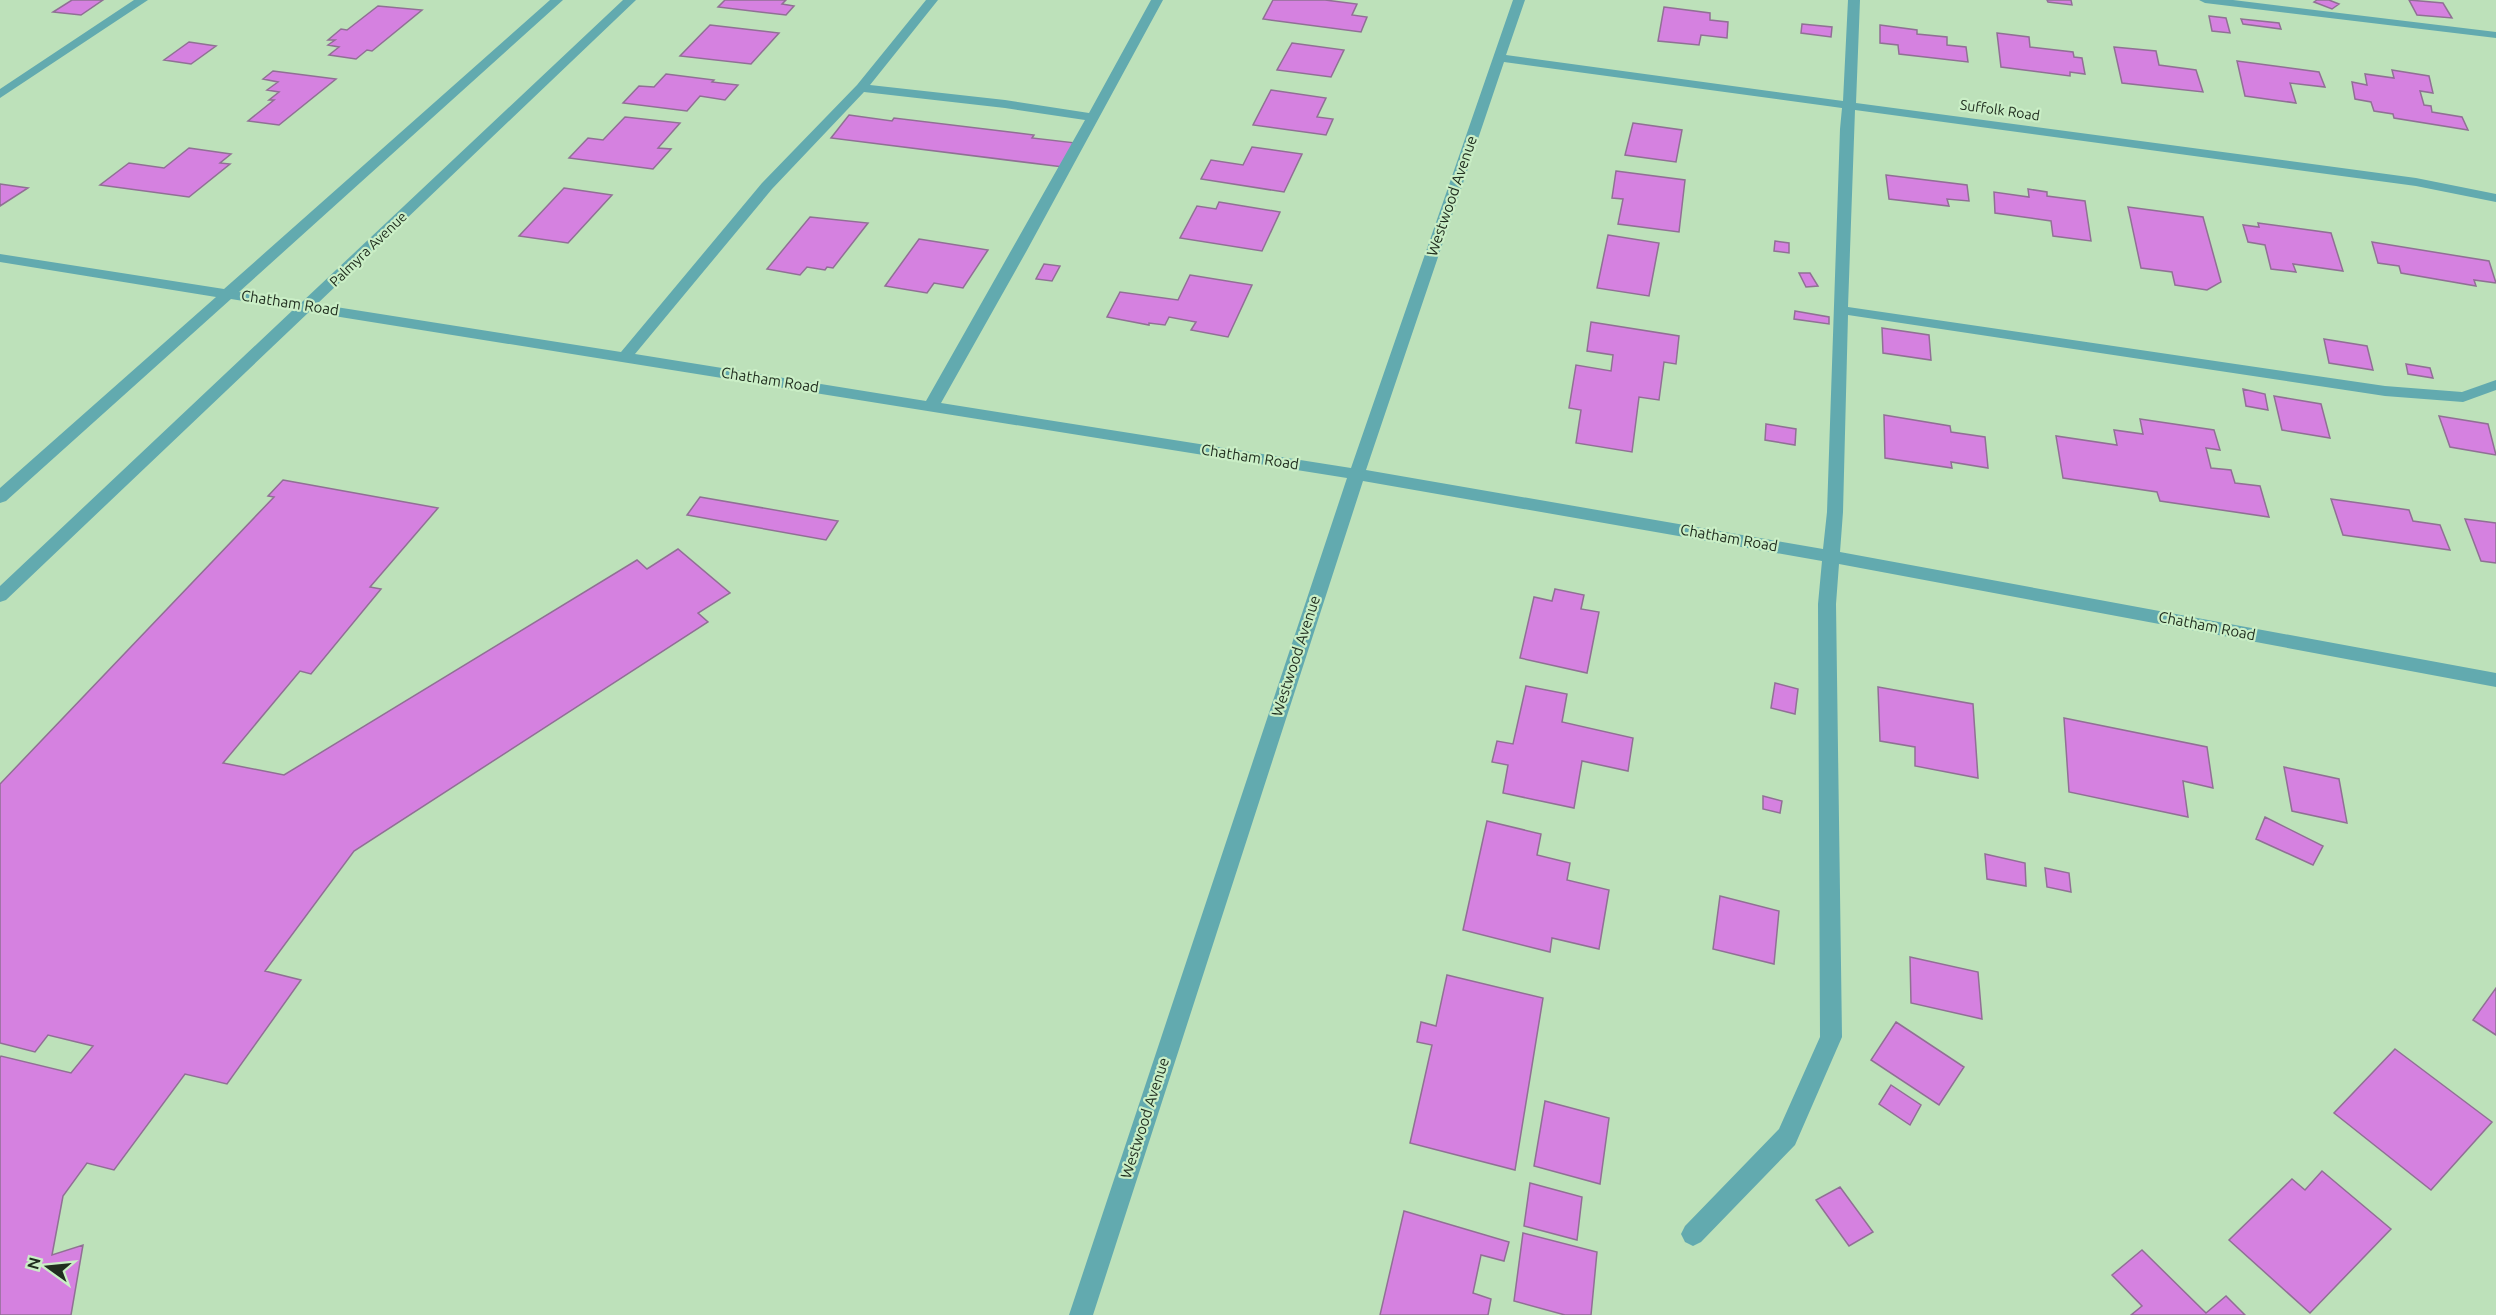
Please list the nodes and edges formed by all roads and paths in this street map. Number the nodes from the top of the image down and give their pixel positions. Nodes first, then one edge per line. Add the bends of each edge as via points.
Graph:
1 (142, 0) edge
2 (557, 0) edge
3 (630, 0) edge
4 (932, 0) edge
5 (1157, 0) edge
6 (1519, 0) edge
7 (1854, 0) edge
8 (2205, 0) edge
9 (2496, 35) edge
10 (1499, 58) junction
11 (861, 88) junction
12 (0, 94) edge
13 (1848, 105) junction
14 (1092, 117) junction
15 (2496, 198) edge
16 (0, 258) edge
17 (229, 293) junction
18 (308, 306) junction
19 (1842, 310) junction
20 (625, 357) junction
21 (2496, 385) edge
22 (931, 406) junction
23 (1356, 474) junction
24 (0, 496) edge
25 (1831, 556) junction
26 (0, 596) edge
27 (2496, 680) edge
28 (1693, 1234) dead end
29 (1081, 1315) edge

1 - 12 street
2 - 17 street
3 - 18 street, Palmyra Avenue
4 - 11 street
5 - 14 street
6 - 10 street, Westwood Avenue
7 - 13 street
8 - 9 street
10 - 13 street, Suffolk Road
10 - 23 street, Westwood Avenue
11 - 14 street
11 - 20 street via 767,186
13 - 15 street, Suffolk Road via 2416,182
13 - 19 street
14 - 22 street
16 - 17 street, Chatham Road
17 - 18 street, Chatham Road
17 - 24 street
18 - 20 street, Chatham Road
18 - 26 street, Palmyra Avenue
19 - 21 street via 2385,391 2463,397
19 - 25 street via 1836,512
20 - 22 street, Chatham Road
22 - 23 street, Chatham Road
23 - 25 street, Chatham Road
23 - 29 street, Westwood Avenue
25 - 27 street, Chatham Road
25 - 28 street via 1827,604 1831,1037 1787,1137

